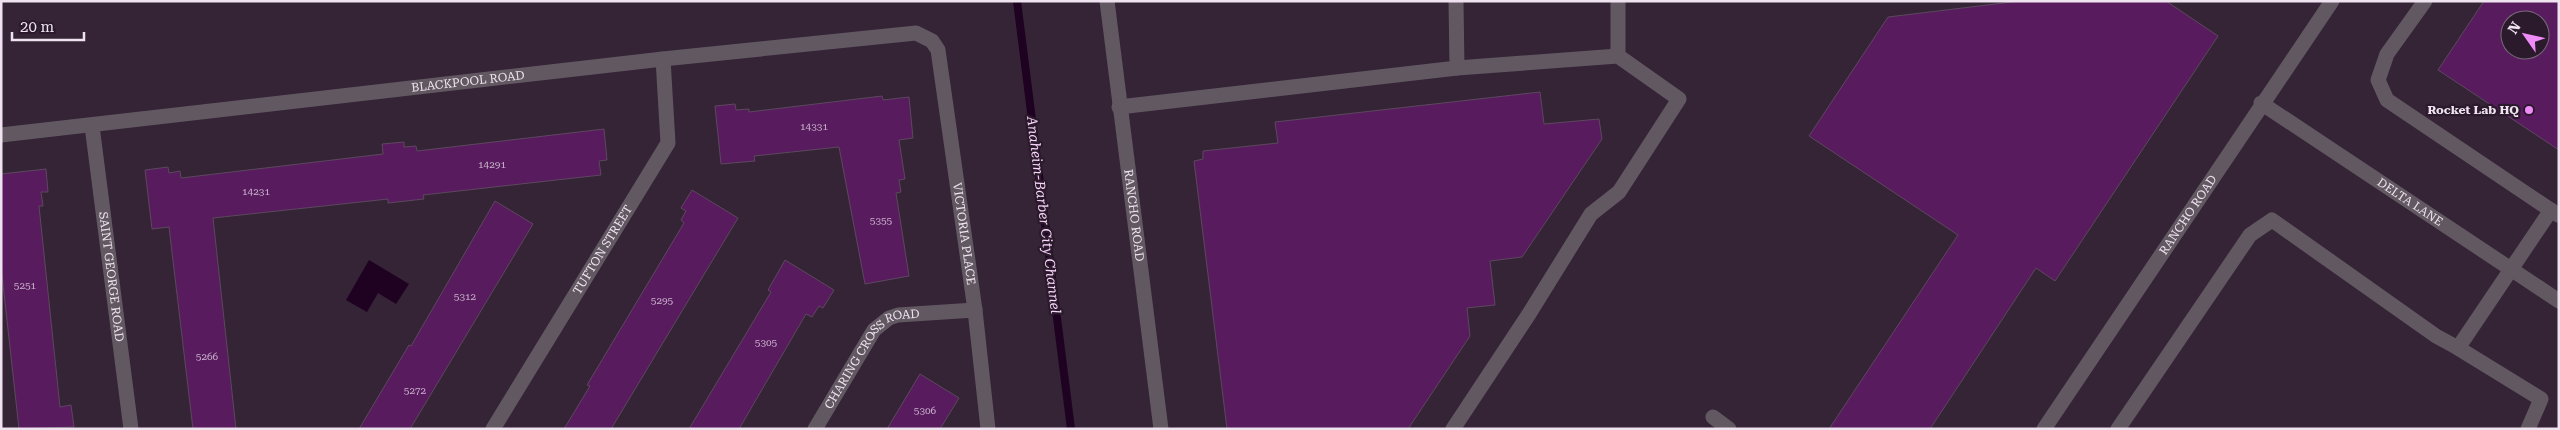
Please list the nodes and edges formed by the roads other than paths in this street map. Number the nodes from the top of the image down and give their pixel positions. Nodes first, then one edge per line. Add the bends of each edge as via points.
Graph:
1 (1107, 1) edge
2 (1456, 1) edge
3 (1618, 1) edge
4 (2332, 1) edge
5 (2425, 1) edge
6 (932, 41) joint
7 (1618, 56) junction
8 (663, 59) junction
9 (1457, 68) junction
10 (2262, 103) junction
11 (1119, 107) junction
12 (92, 126) junction
13 (1, 135) edge
14 (2555, 213) edge
15 (2510, 269) junction
16 (2559, 302) edge
17 (975, 310) junction
18 (2458, 348) junction
19 (1712, 417) dead end
20 (131, 429) edge
21 (493, 429) edge
22 (815, 429) edge
23 (988, 429) edge
24 (1161, 429) edge
25 (1453, 429) edge
26 (1730, 429) edge
27 (2044, 429) edge
28 (2118, 429) edge
29 (2528, 429) edge

1 - 11 street, RANCHO ROAD
2 - 9 street
3 - 7 street
4 - 10 street, RANCHO ROAD
5 - 14 street via 2387,54 2378,80 2387,100
6 - 8 street, BLACKPOOL ROAD via 916,33
6 - 17 street, VICTORIA PLACE via 938,50
7 - 9 street
7 - 25 street via 1679,99 1619,192 1592,214
8 - 12 street, BLACKPOOL ROAD
8 - 21 street, TUFTON STREET via 668,143
9 - 11 street
10 - 15 street, DELTA LANE
10 - 27 street, RANCHO ROAD
11 - 24 street, RANCHO ROAD
12 - 13 street, BLACKPOOL ROAD
12 - 20 street, SAINT GEORGE ROAD
14 - 15 street
15 - 16 street, DELTA LANE
15 - 18 street
17 - 22 street, CHARING CROSS ROAD via 898,316 881,323
17 - 23 street, VICTORIA PLACE
18 - 28 street via 2436,336 2272,220 2250,235
18 - 29 street via 2541,399
19 - 26 street

